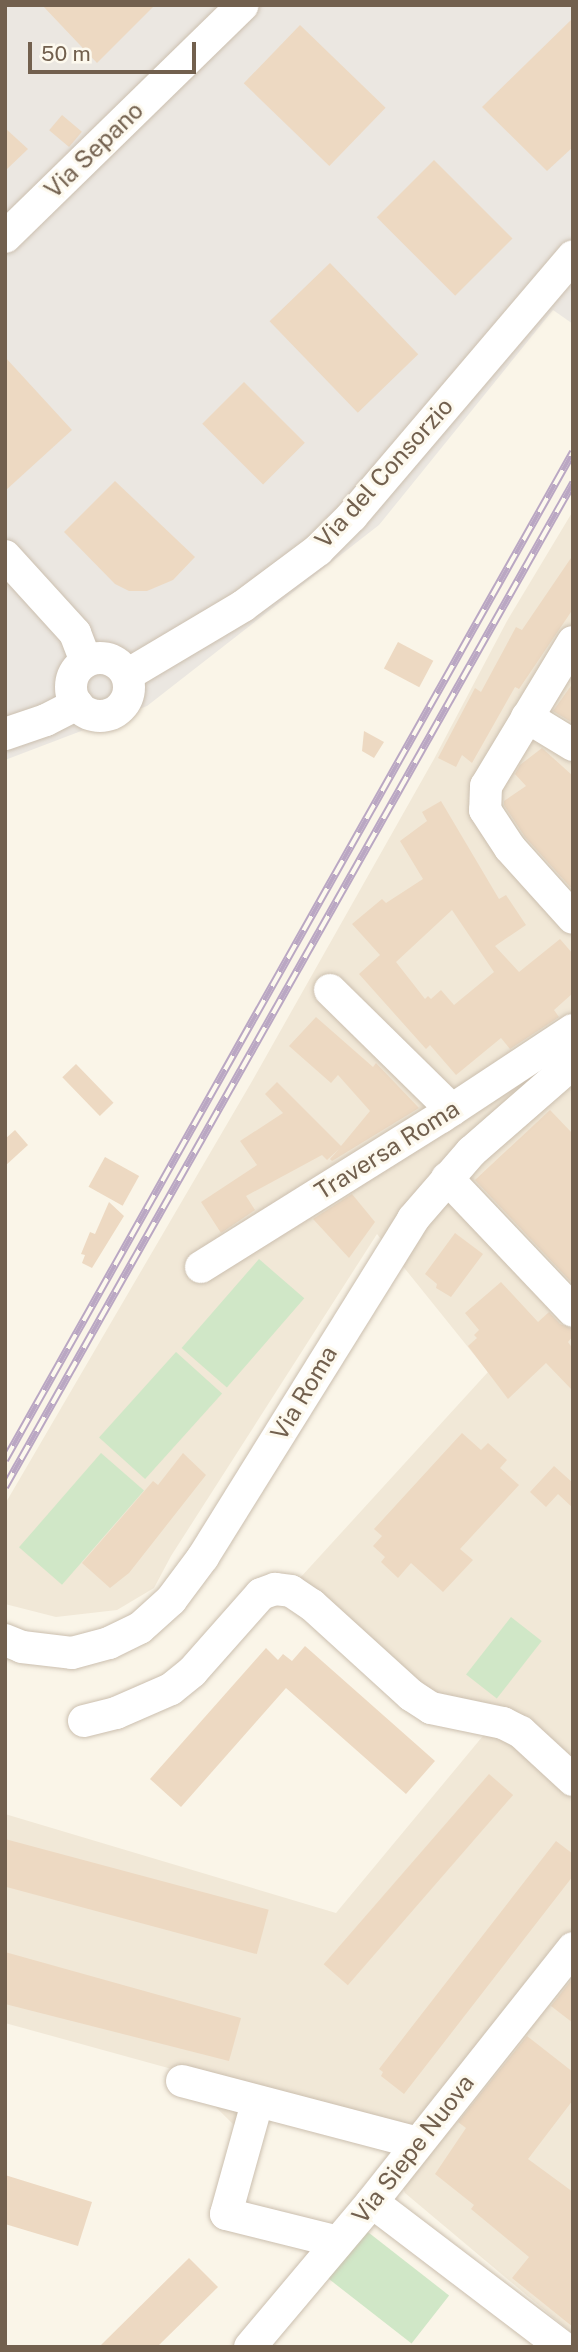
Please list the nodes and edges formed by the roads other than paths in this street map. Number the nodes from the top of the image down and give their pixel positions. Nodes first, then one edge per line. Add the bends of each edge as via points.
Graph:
1 (243, 5) edge
2 (5, 237) edge
3 (573, 256) edge
4 (5, 556) edge
5 (573, 642) edge
6 (86, 661) junction
7 (127, 675) junction
8 (77, 704) junction
9 (527, 717) junction
10 (5, 734) edge
11 (573, 745) edge
12 (573, 919) edge
13 (330, 990) dead end
14 (573, 1030) edge
15 (573, 1063) edge
16 (452, 1110) junction
17 (447, 1178) junction
18 (201, 1267) dead end
19 (573, 1311) edge
20 (5, 1640) edge
21 (84, 1721) dead end
22 (573, 1780) edge
23 (573, 1948) edge
24 (182, 2081) dead end
25 (257, 2103) junction
26 (418, 2143) junction
27 (372, 2202) junction
28 (338, 2242) junction
29 (256, 2345) edge
30 (562, 2347) edge

1 - 2 street, Via Sepano
3 - 7 street, Via del Consorzio via 318,550 243,606
4 - 6 street via 75,633
5 - 9 street
6 - 7 street via 105,657
6 - 8 street via 71,685
7 - 8 street via 129,694 119,710 92,715
8 - 10 street
9 - 11 street
9 - 12 street via 486,786 485,810 510,849
13 - 16 street
14 - 16 street, Traversa Roma
15 - 17 street, Via Roma
16 - 18 street, Traversa Roma
17 - 19 street
17 - 20 street, Via Roma via 381,1266 203,1558 172,1600 140,1628 72,1653 22,1647
21 - 22 street via 116,1713 171,1689 192,1672 261,1594 275,1589 291,1591 312,1605 431,1708 503,1723 521,1732
23 - 26 street, Via Siepe Nuova
24 - 25 street
25 - 26 street
25 - 28 street via 226,2214
26 - 27 street, Via Siepe Nuova
27 - 28 street, Via Siepe Nuova
27 - 30 street
28 - 29 street, Via Siepe Nuova

